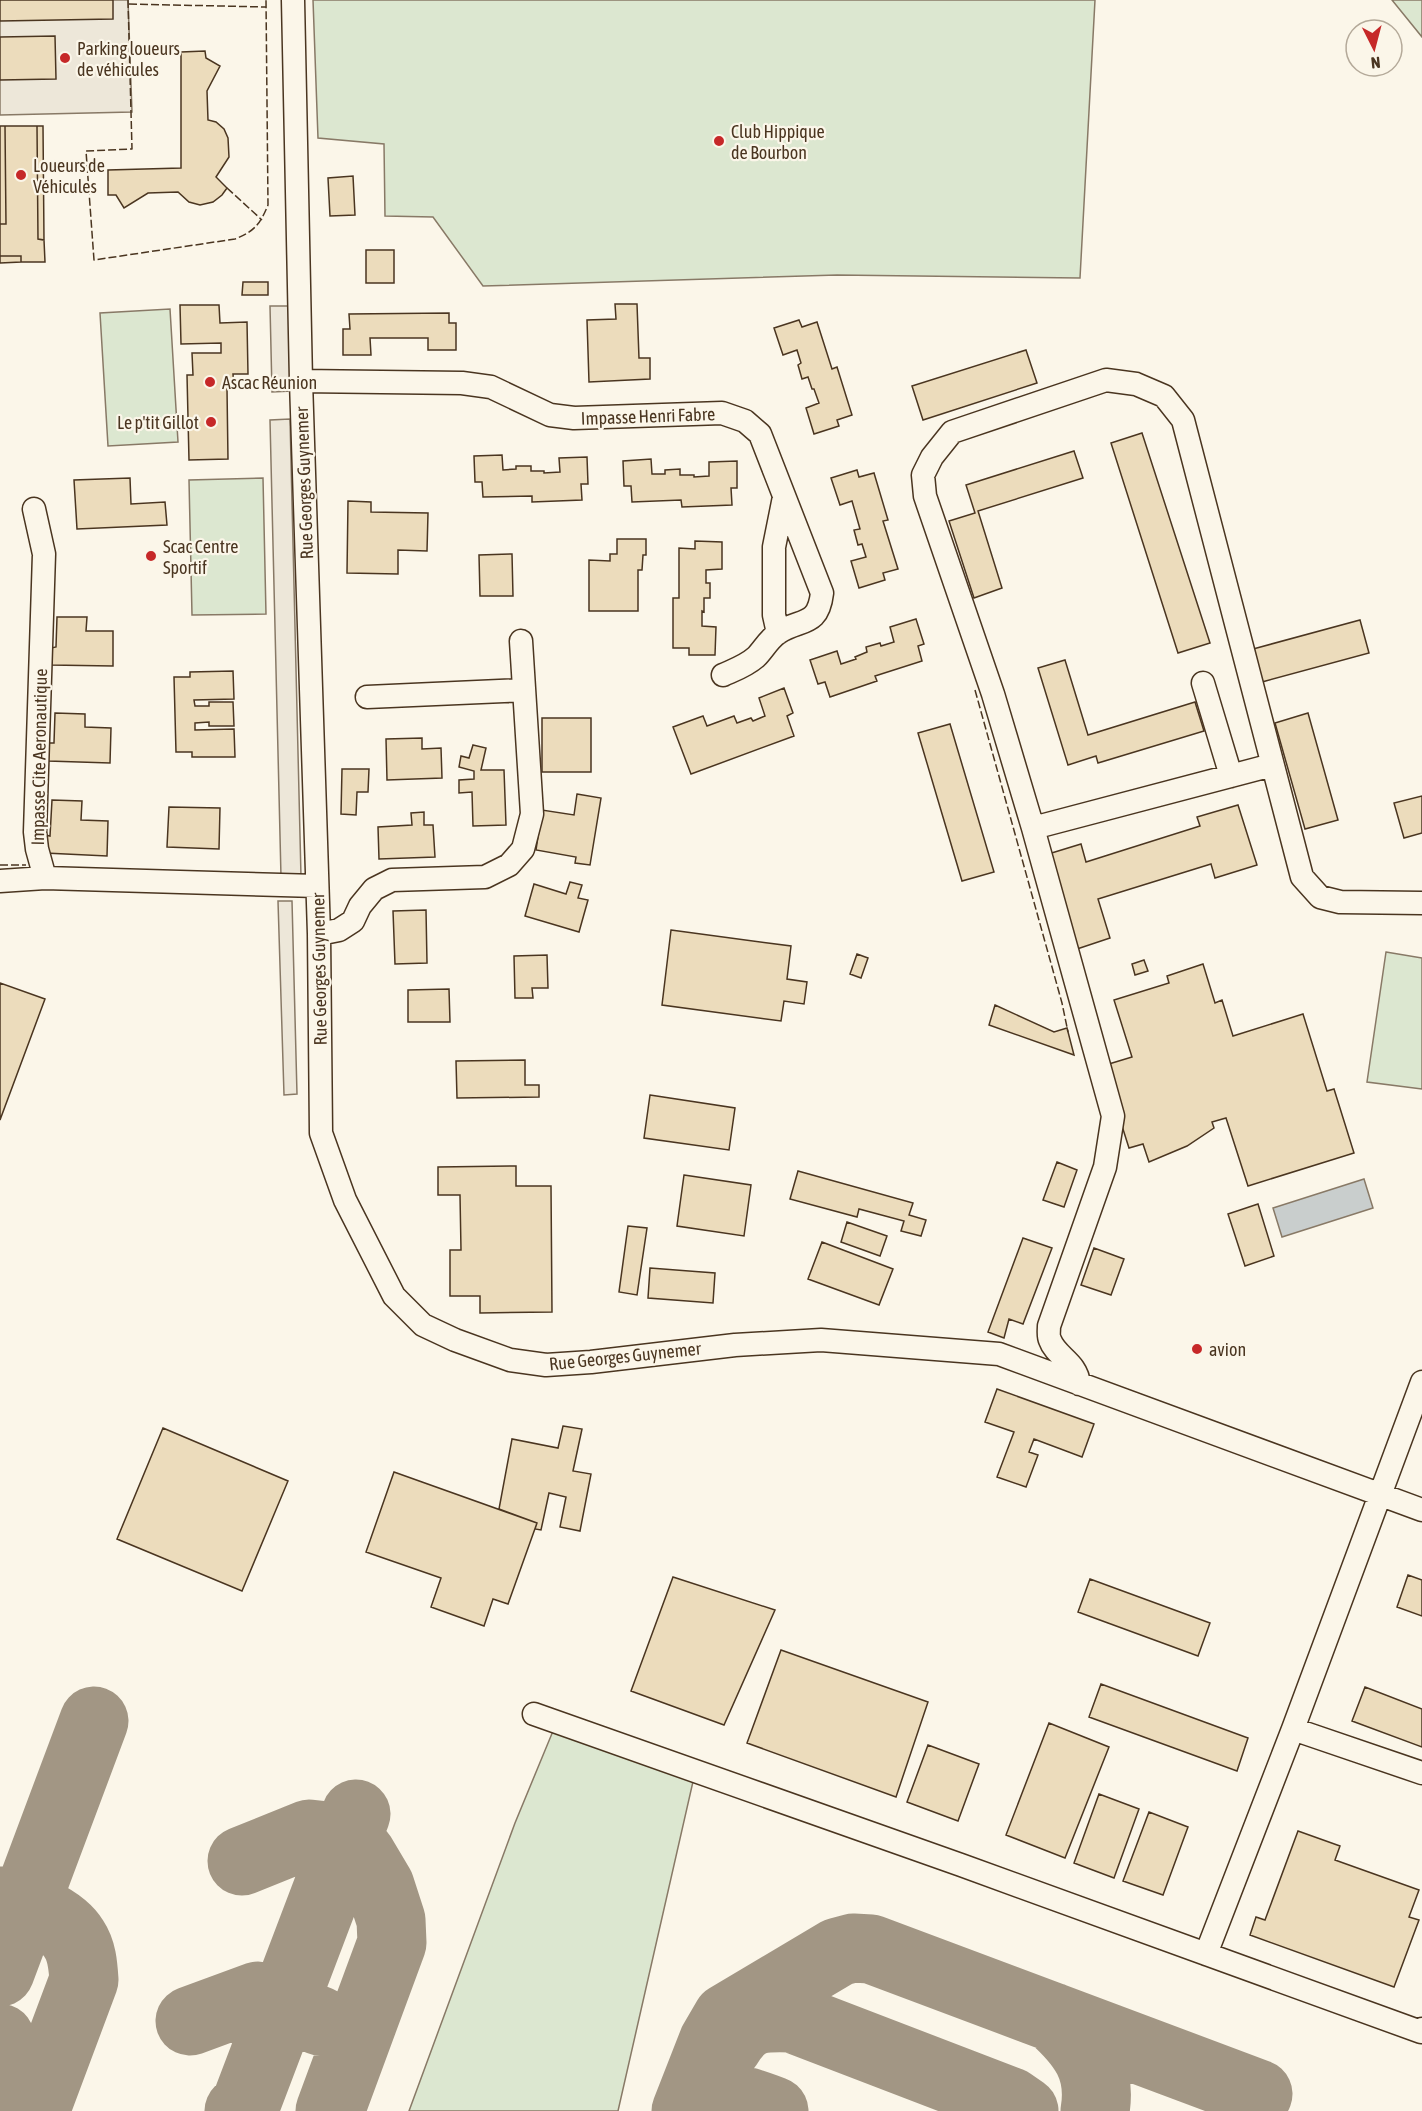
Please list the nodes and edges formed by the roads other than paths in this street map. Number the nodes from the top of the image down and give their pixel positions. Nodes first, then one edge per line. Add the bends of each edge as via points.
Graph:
1 (293, 0) edge
2 (301, 381) junction
3 (784, 497) junction
4 (34, 509) dead end
5 (778, 633) junction
6 (521, 641) dead end
7 (723, 675) dead end
8 (1203, 683) dead end
9 (524, 690) junction
10 (367, 697) dead end
11 (1272, 765) junction
12 (1231, 776) junction
13 (1033, 828) junction
14 (45, 878) junction
15 (0, 882) edge
16 (317, 886) junction
17 (1422, 903) edge
18 (319, 934) junction
19 (1422, 1382) edge
20 (1079, 1384) junction
21 (1379, 1494) junction
22 (1422, 1510) edge
23 (534, 1713) dead end
24 (1293, 1729) junction
25 (1422, 1773) edge
26 (1206, 1954) junction
27 (1422, 2029) edge

1 - 2 street, Rue Georges Guynemer
2 - 3 street, Impasse Henri Fabre via 462,382 491,387 550,415 574,418 722,413 745,421 760,434
2 - 16 street, Rue Georges Guynemer
3 - 5 street via 774,547 774,615
3 - 5 street, Impasse Henri Fabre via 822,593 820,608 809,620
4 - 14 street, Impasse Cite Aeronautique via 44,554 35,832
5 - 7 street, Impasse Henri Fabre via 755,658
6 - 9 street
8 - 12 street
9 - 10 street
9 - 18 street via 532,814 523,849 509,865 485,877 392,880 374,889 352,921 339,930
11 - 12 street
11 - 13 street via 1183,420 1164,396 1136,384 1106,380 952,432 923,475 925,496 987,675
11 - 17 street via 1302,877 1320,897 1340,902
12 - 13 street
13 - 20 street via 1113,1116 1106,1167 1049,1326 1049,1338 1069,1362
14 - 15 street
14 - 16 street
16 - 18 street, Rue Georges Guynemer
18 - 20 street, Rue Georges Guynemer via 321,1133 345,1200 394,1296 423,1325 510,1360 546,1365 821,1340 999,1354
19 - 21 street
20 - 21 street, Rue Georges Guynemer
21 - 22 street, Rue Georges Guynemer
21 - 24 street
23 - 26 street
24 - 25 street
24 - 26 street
26 - 27 street via 1421,2032

